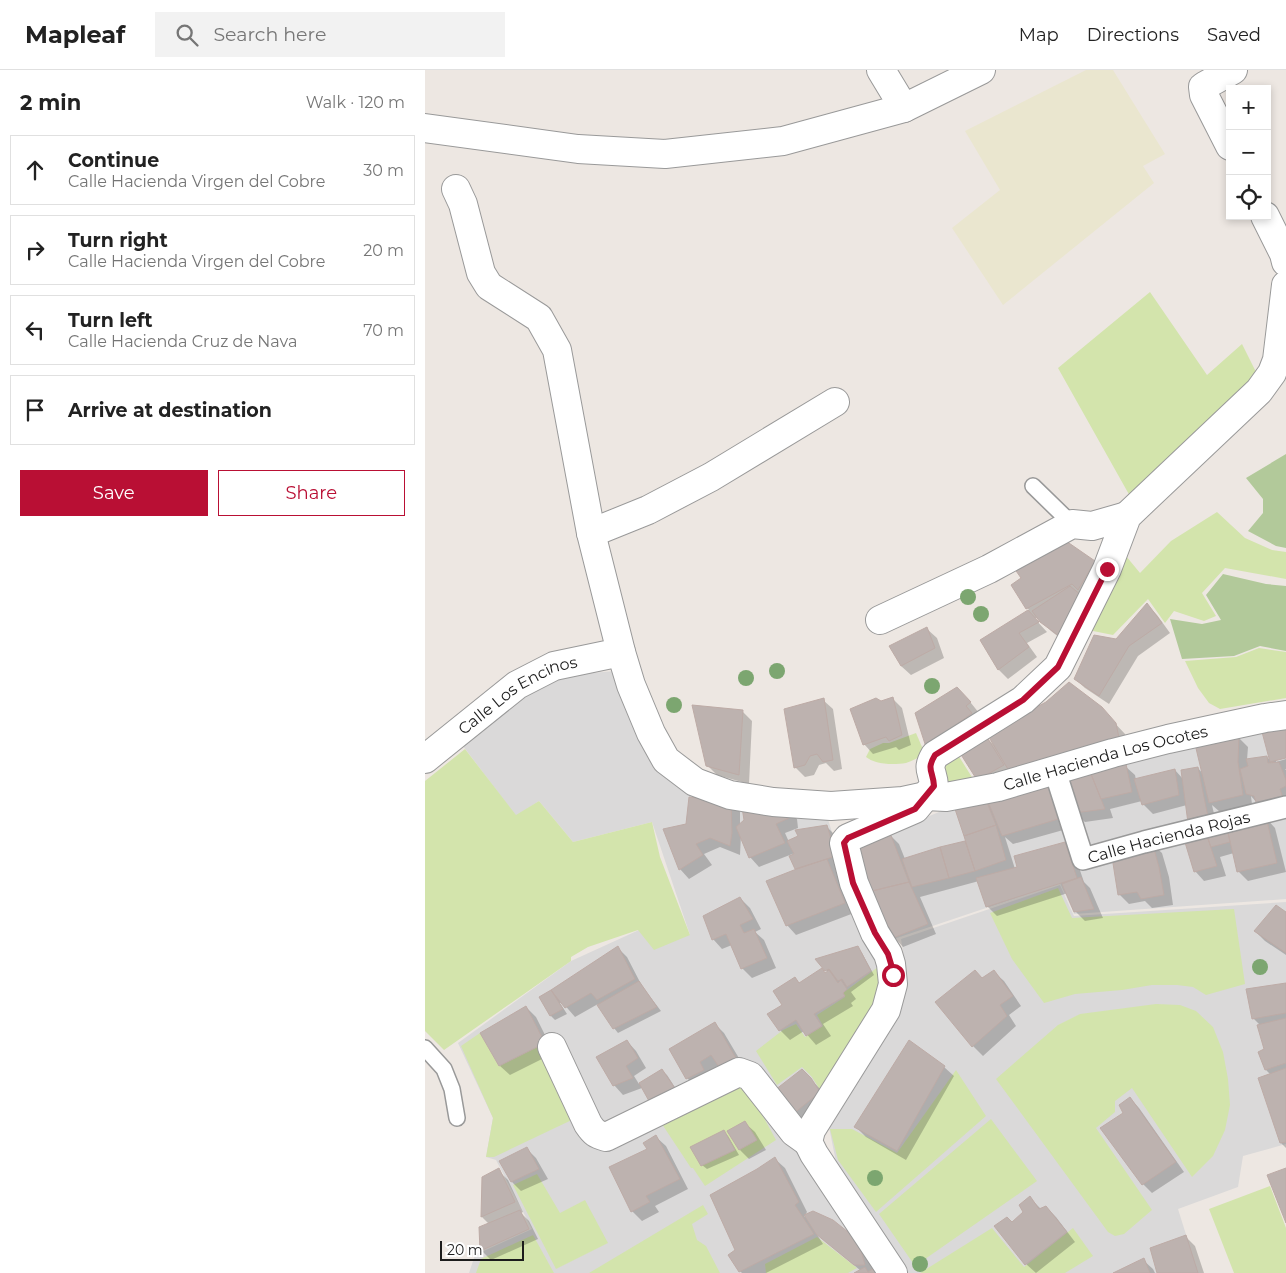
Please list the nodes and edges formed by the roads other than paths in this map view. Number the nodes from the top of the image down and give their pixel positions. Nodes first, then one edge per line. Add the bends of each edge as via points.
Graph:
1 (881, 70) edge
2 (981, 70) edge
3 (1233, 70) edge
4 (904, 108) junction
5 (425, 128) edge
6 (1226, 138) edge
7 (456, 189) dead end
8 (1267, 220) edge
9 (1286, 262) edge
10 (1286, 285) edge
11 (835, 402) dead end
12 (1033, 486) dead end
13 (1127, 516) junction
14 (1072, 524) junction
15 (591, 533) junction
16 (880, 620) dead end
17 (621, 652) junction
18 (1286, 716) edge
19 (425, 759) edge
20 (1055, 771) junction
21 (925, 796) junction
22 (1286, 807) edge
23 (552, 1047) dead end
24 (425, 1048) edge
25 (457, 1118) dead end
26 (808, 1142) junction
27 (893, 1273) edge

1 - 4 street
2 - 4 street
3 - 6 street via 1203,87
4 - 5 street via 783,140 665,154 578,149
7 - 15 street, Calle Hacienda Los Ocotes via 481,273 489,286 539,318 557,350
8 - 9 street
10 - 13 street via 1277,360 1272,373 1259,391
11 - 15 street via 711,477 648,510
12 - 14 lane
13 - 14 street via 1092,526
13 - 21 street via 1107,569 1058,667 1023,700 935,755 930,762 934,786
14 - 16 street via 989,569
15 - 17 street, Calle Hacienda Los Ocotes
17 - 19 street, Calle Los Encinos via 554,666 517,685
17 - 21 street, Calle Hacienda Los Ocotes via 631,685 666,760 695,782 730,795 831,806 903,801
18 - 20 street, Calle Hacienda Los Ocotes via 1168,739
20 - 21 street, Calle Hacienda Los Ocotes via 998,787 946,797
20 - 22 street, Calle Hacienda Rojas via 1083,859
21 - 26 street via 915,809 848,838 844,843 853,883 888,954 893,984 887,1010 811,1130
23 - 26 street via 589,1124 600,1135 607,1136 739,1072 750,1076 794,1132
24 - 25 lane via 444,1070 452,1089
26 - 27 street

